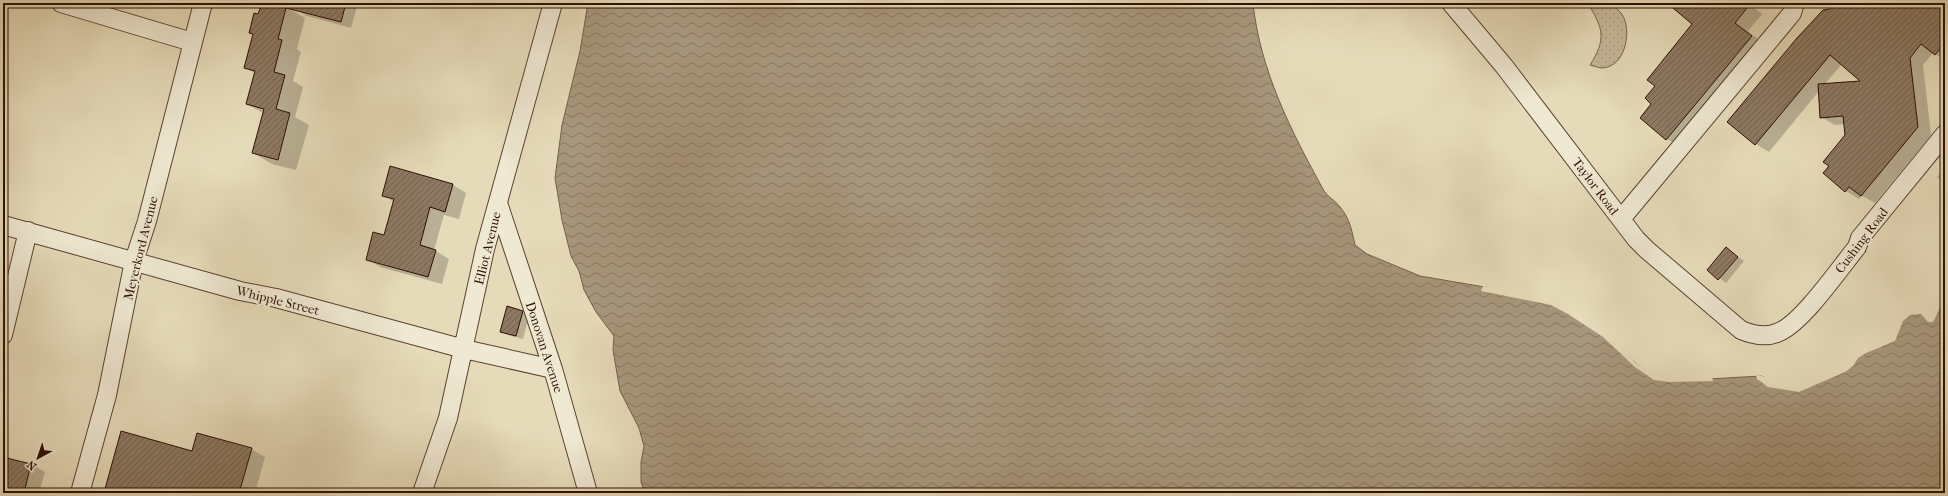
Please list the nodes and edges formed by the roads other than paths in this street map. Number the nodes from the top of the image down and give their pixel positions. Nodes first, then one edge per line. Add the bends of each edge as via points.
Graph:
1 (61, 3) edge
2 (204, 3) edge
3 (553, 3) edge
4 (1451, 3) edge
5 (1795, 3) edge
6 (192, 42) junction
7 (1945, 134) edge
8 (498, 203) junction
9 (1621, 219) junction
10 (3, 225) edge
11 (28, 231) junction
12 (134, 261) junction
13 (3, 335) edge
14 (1768, 335) joint
15 (464, 349) junction
16 (553, 369) junction
17 (80, 493) edge
18 (422, 493) edge
19 (588, 493) edge

1 - 6 street
2 - 6 street, Meyerkord Avenue
3 - 8 street, Elliot Avenue
4 - 9 street, Taylor Road via 1511,75
5 - 9 street via 1792,13
6 - 12 street, Meyerkord Avenue via 147,221
7 - 14 street, Cushing Road via 1794,324 1779,333
8 - 15 street, Elliot Avenue
8 - 16 street, Donovan Avenue
9 - 14 street, Taylor Road via 1646,250 1741,330 1754,335
10 - 11 street, Whipple Street
11 - 12 street, Whipple Street
11 - 13 street
12 - 15 street, Whipple Street
12 - 17 street, Meyerkord Avenue via 107,395
15 - 16 street, Whipple Street
15 - 18 street, Elliot Avenue via 448,418
16 - 19 street, Donovan Avenue

